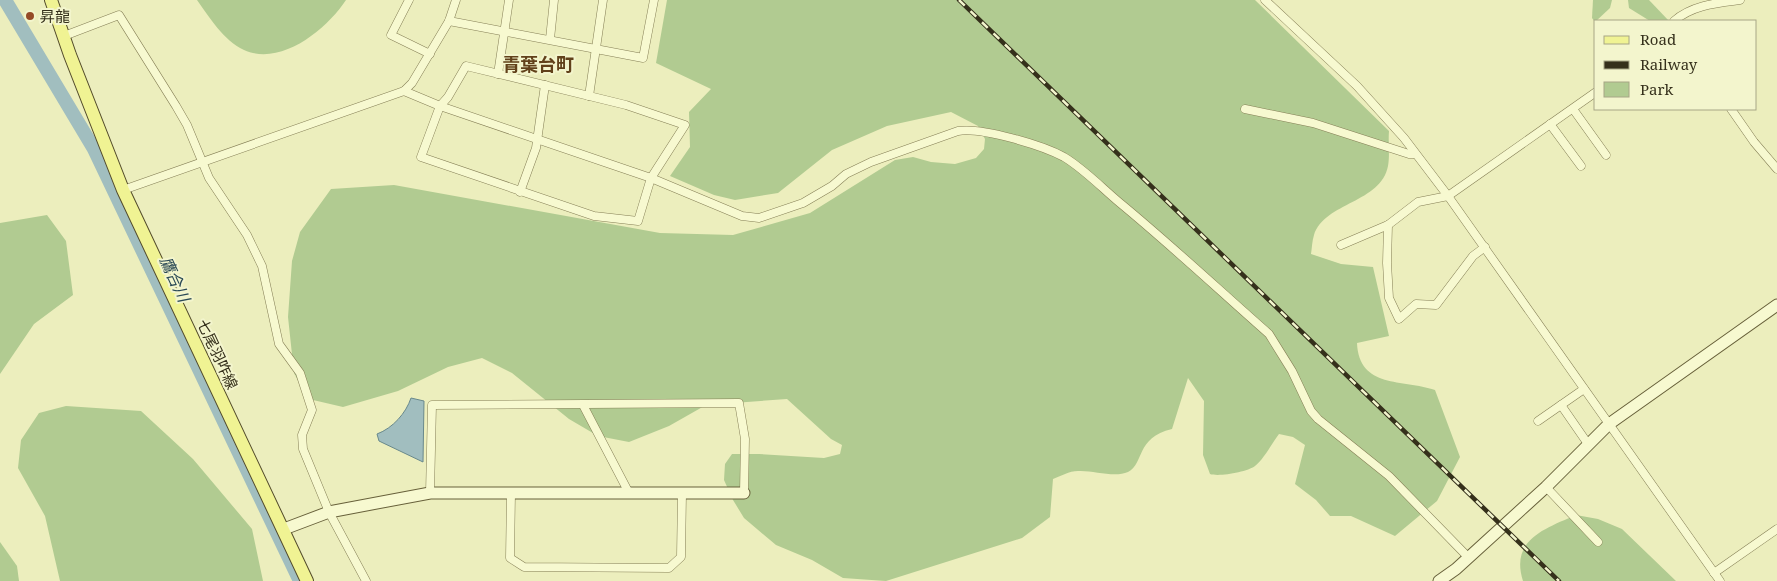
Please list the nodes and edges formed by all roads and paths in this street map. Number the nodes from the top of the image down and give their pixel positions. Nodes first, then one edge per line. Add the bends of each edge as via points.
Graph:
1 (51, 0) edge
2 (408, 0) edge
3 (456, 0) edge
4 (509, 0) edge
5 (554, 0) edge
6 (603, 0) edge
7 (654, 0) edge
8 (1265, 0) edge
9 (1740, 0) edge
10 (1712, 2) edge
11 (1676, 20) edge
12 (449, 21) junction
13 (505, 30) junction
14 (64, 36) junction
15 (550, 39) junction
16 (595, 48) junction
17 (430, 54) junction
18 (498, 74) junction
19 (545, 84) junction
20 (404, 91) junction
21 (1594, 93) edge
22 (589, 96) junction
23 (440, 106) junction
24 (1245, 109) dead end
25 (1573, 109) junction
26 (1732, 110) edge
27 (1550, 124) junction
28 (538, 140) junction
29 (1415, 154) junction
30 (1606, 155) dead end
31 (202, 162) junction
32 (1581, 166) dead end
33 (1777, 168) edge
34 (651, 178) junction
35 (123, 190) junction
36 (520, 192) junction
37 (1448, 196) junction
38 (1388, 226) junction
39 (1341, 245) dead end
40 (1485, 248) junction
41 (1777, 305) edge
42 (1584, 389) junction
43 (583, 405) junction
44 (1561, 405) junction
45 (1538, 421) dead end
46 (1609, 424) junction
47 (1588, 444) junction
48 (1546, 487) junction
49 (511, 493) junction
50 (629, 493) junction
51 (682, 493) junction
52 (744, 493) joint
53 (430, 494) junction
54 (330, 512) junction
55 (284, 529) junction
56 (1777, 529) edge
57 (1598, 542) dead end
58 (1468, 557) junction
59 (1714, 573) junction
60 (307, 581) edge
61 (366, 581) edge
62 (1439, 581) edge
63 (1720, 581) edge

1 - 14 main road, 七尾羽咋線
2 - 17 street via 391,35
3 - 12 street
4 - 13 street
5 - 15 street
6 - 16 street
7 - 16 street via 643,58
8 - 29 street via 1357,86
9 - 10 street
10 - 11 street
12 - 13 street
12 - 17 street
13 - 15 street
13 - 18 street
14 - 31 street via 119,16 180,112
14 - 35 main road, 七尾羽咋線
15 - 16 street
16 - 22 street
17 - 20 street
18 - 19 street
18 - 23 street via 466,66
19 - 22 street
19 - 28 street
20 - 23 street
20 - 31 street
21 - 25 street
22 - 34 street via 685,125
23 - 28 street
23 - 36 street via 421,158
24 - 29 street via 1313,123
25 - 27 street
25 - 30 street
26 - 33 street
27 - 32 street
27 - 37 street
28 - 34 street
28 - 36 street
29 - 37 street
31 - 35 street
31 - 54 street via 262,266 279,344 300,373 312,410 302,435 302,446
34 - 36 street via 638,221 594,216
34 - 58 street via 742,216 760,218 803,203 863,166 966,130 993,134 1053,152 1080,169 1140,219 1269,334 1318,419 1389,476
35 - 55 main road, 七尾羽咋線
37 - 38 street via 1418,202
37 - 40 street
38 - 39 street
38 - 40 street via 1386,263 1389,298 1399,318 1416,304 1436,305 1473,256
40 - 42 street
41 - 46 street
42 - 44 street
42 - 46 street
43 - 50 street
43 - 52 street via 739,403 745,439
43 - 53 street via 432,405
44 - 45 street
44 - 47 street
46 - 47 street
46 - 59 street
47 - 48 street
48 - 57 street
48 - 58 street
49 - 50 street
49 - 51 street via 510,558 524,567 669,568 681,557
49 - 53 street
50 - 51 street
51 - 52 street
53 - 54 street
54 - 55 street
54 - 61 street
55 - 60 main road, 七尾羽咋線
56 - 59 street
58 - 62 street
59 - 63 street

